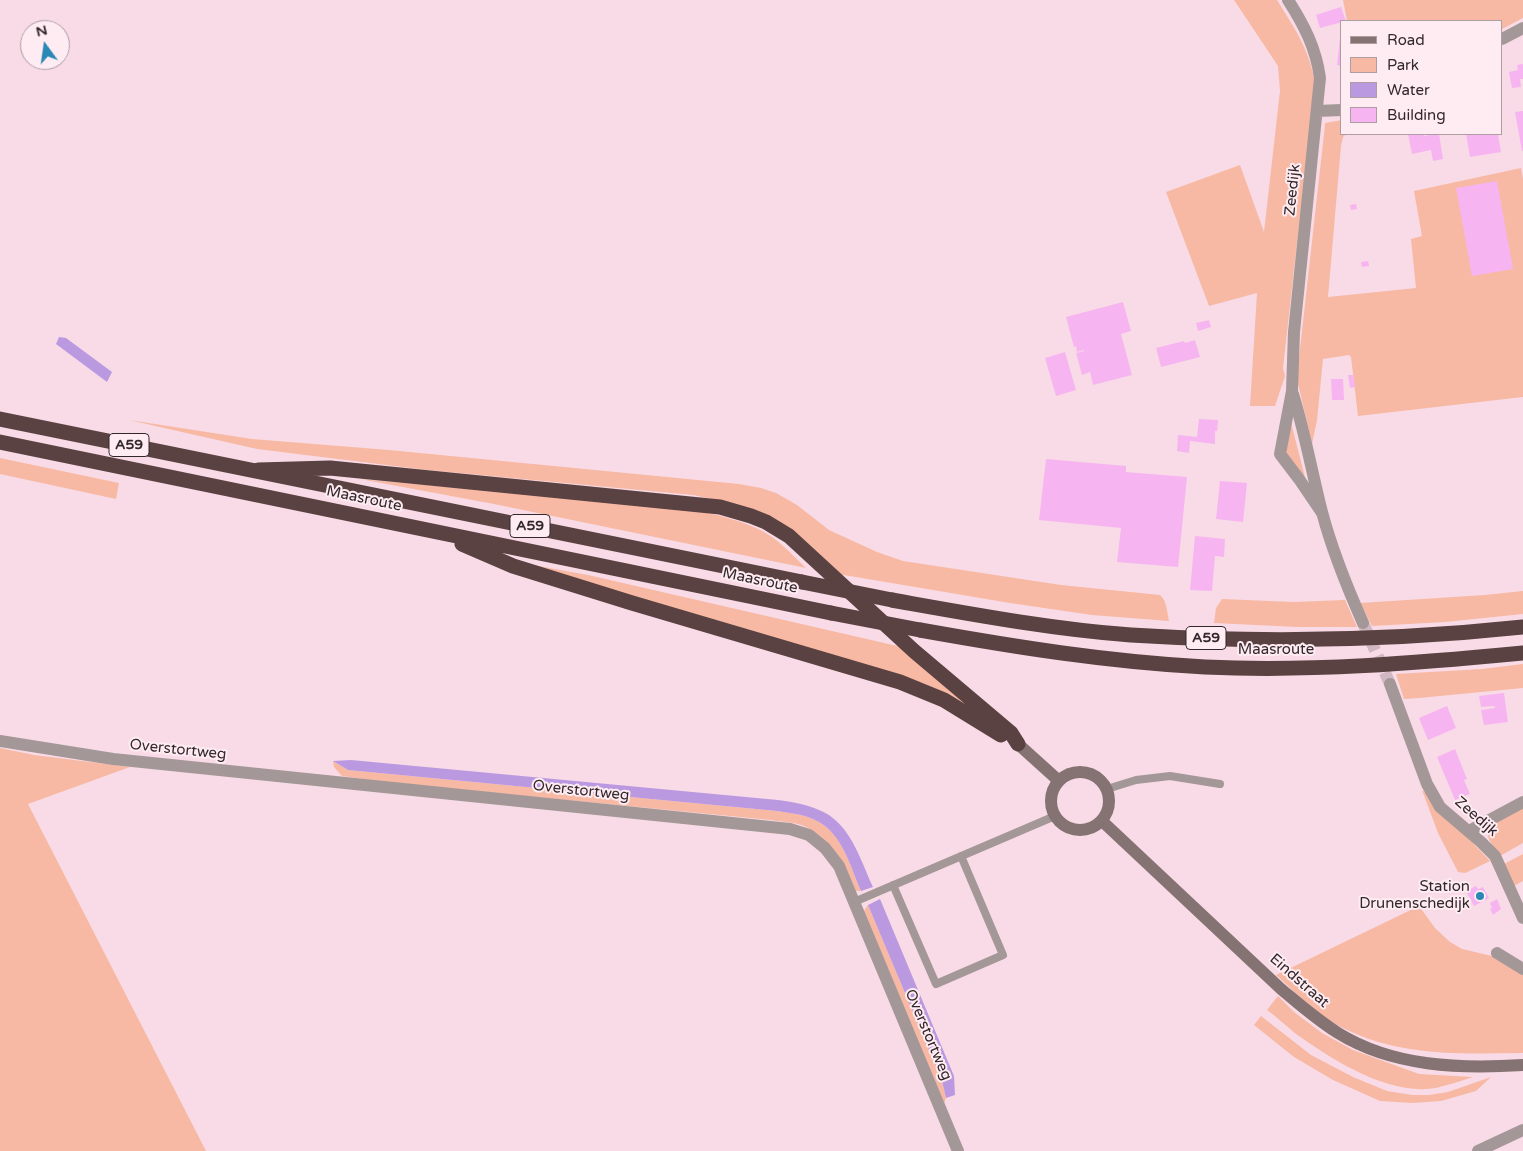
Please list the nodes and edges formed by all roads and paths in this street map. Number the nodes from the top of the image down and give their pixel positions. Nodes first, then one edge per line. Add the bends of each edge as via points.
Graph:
1 (1288, 0) edge
2 (1523, 28) edge
3 (1503, 38) edge
4 (1340, 110) edge
5 (1318, 111) junction
6 (1292, 391) junction
7 (0, 419) edge
8 (0, 442) edge
9 (258, 470) junction
10 (1322, 513) junction
11 (430, 531) junction
12 (1363, 623) tunnel mouth
13 (1523, 627) edge
14 (1523, 653) edge
15 (1390, 684) tunnel mouth
16 (0, 741) edge
17 (1018, 744) junction
18 (1059, 781) junction
19 (1220, 784) dead end
20 (1107, 789) junction
21 (1523, 802) edge
22 (1055, 816) junction
23 (1102, 821) junction
24 (1469, 831) junction
25 (961, 856) junction
26 (893, 885) junction
27 (854, 902) junction
28 (1523, 918) edge
29 (1497, 954) dead end
30 (1523, 969) edge
31 (1523, 1065) edge
32 (1523, 1130) edge
33 (958, 1151) edge
34 (1478, 1151) edge

1 - 5 street, Zeedijk via 1314,47 1320,78
2 - 3 street
4 - 5 street
5 - 6 street, Zeedijk via 1294,332
6 - 10 street, Zeedijk
6 - 10 street, Zeedijk via 1280,454
7 - 9 highway, Maasroute / A59
8 - 11 highway, Maasroute / A59
9 - 13 highway, Maasroute / A59, bridge via 892,600 1070,629 1198,638 1346,640
9 - 17 highway, A59 via 330,468 720,507 739,512 772,526 801,545 914,650 1011,733
10 - 12 street, Zeedijk via 1343,578
11 - 14 highway, Maasroute / A59, bridge via 920,630 1129,662 1292,668 1416,663
11 - 17 highway, A59 via 522,569 900,682 944,700
15 - 24 street, Zeedijk via 1426,784 1440,807
16 - 27 street, Overstortweg via 113,759 790,829 809,835 825,848 839,866
17 - 18 main road
18 - 20 main road via 1067,774 1087,772 1097,776
18 - 22 main road via 1051,798
19 - 20 lane via 1170,776 1136,780
20 - 23 main road via 1110,803
21 - 24 street
22 - 23 main road via 1067,827 1083,831
22 - 25 lane
23 - 31 main road, Eindstraat via 1281,989 1339,1034 1388,1055 1430,1064
24 - 28 street, Zeedijk via 1495,856
25 - 26 lane
25 - 26 lane via 1003,955 936,984
26 - 27 lane
27 - 33 street, Overstortweg
29 - 30 street
32 - 34 street

